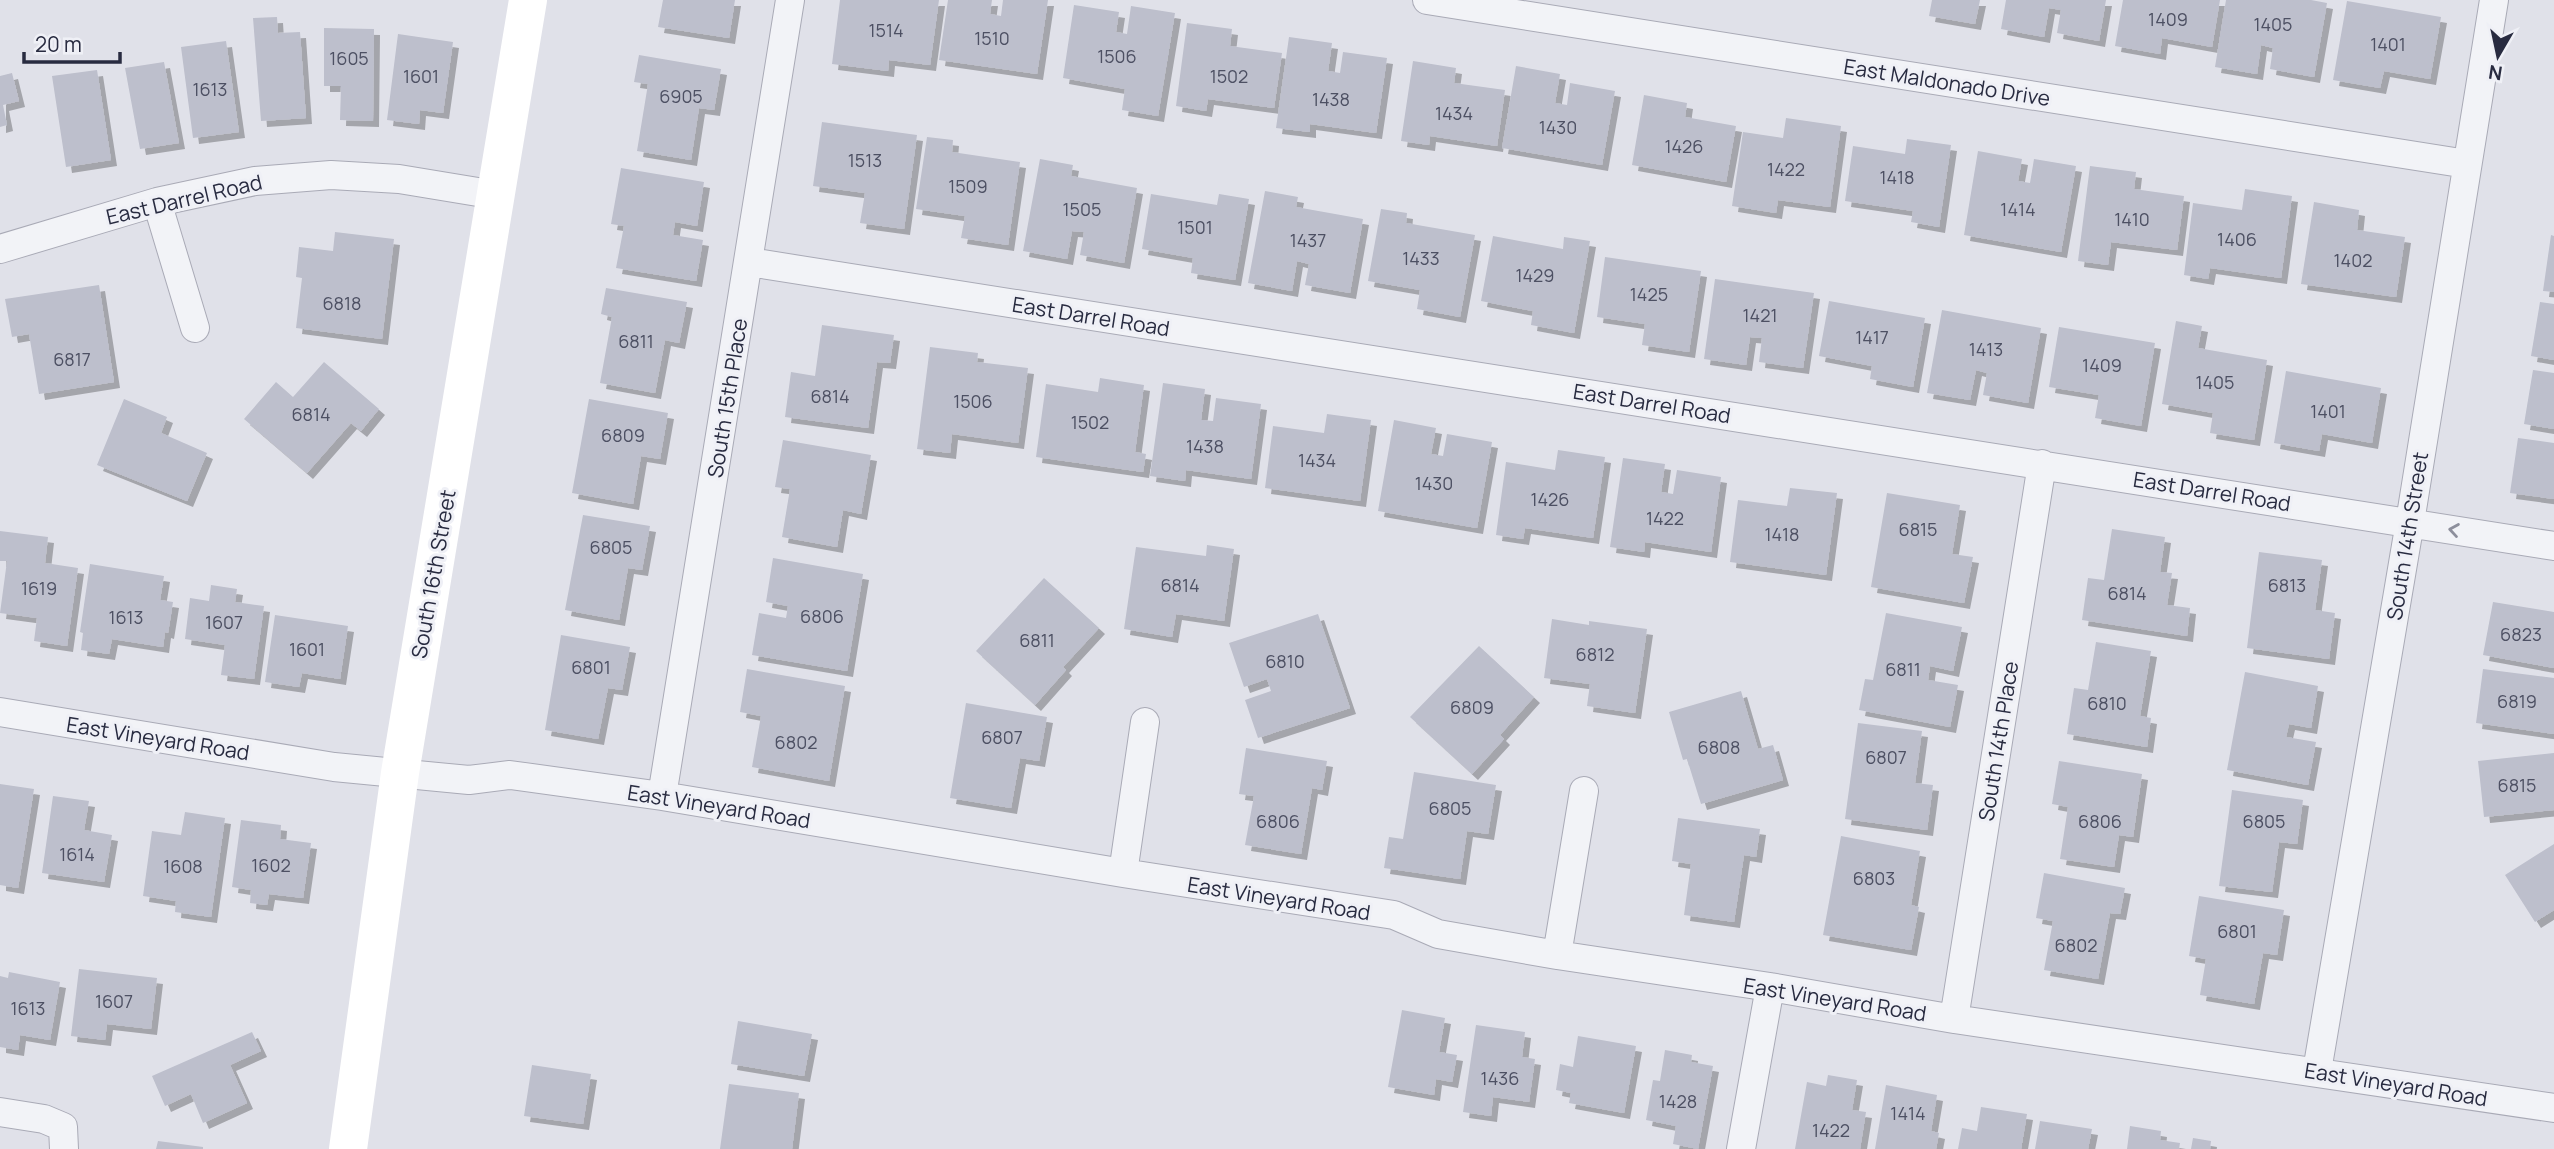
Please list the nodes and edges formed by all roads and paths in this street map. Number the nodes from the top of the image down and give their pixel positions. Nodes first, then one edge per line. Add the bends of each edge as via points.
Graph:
1 (528, 0) edge
2 (790, 0) edge
3 (1427, 0) edge
4 (2494, 0) edge
5 (2467, 164) junction
6 (496, 195) junction
7 (157, 202) junction
8 (0, 249) edge
9 (749, 262) junction
10 (195, 328) dead end
11 (2042, 464) junction
12 (2410, 522) junction
13 (2554, 546) edge
14 (0, 712) edge
15 (1145, 722) dead end
16 (400, 773) junction
17 (1584, 791) dead end
18 (662, 796) junction
19 (1123, 873) junction
20 (1557, 955) junction
21 (1770, 987) junction
22 (1954, 1018) junction
23 (2318, 1071) junction
24 (2554, 1108) edge
25 (0, 1112) edge
26 (63, 1138) edge
27 (348, 1149) edge
28 (1741, 1149) edge

1 - 6 main road, South 16th Street
2 - 9 street, South 15th Place
3 - 5 street, East Maldonado Drive
4 - 5 street, South 14th Street
5 - 12 street, South 14th Street
6 - 7 street, East Darrel Road via 399,179 331,176 255,181
6 - 16 main road, South 16th Street
7 - 8 street, East Darrel Road
7 - 10 street
9 - 11 street, East Darrel Road
9 - 18 street, South 15th Place
11 - 12 street, East Darrel Road
11 - 22 street, South 14th Place
13 -> 12 street, East Darrel Road
12 - 23 street, South 14th Street
14 - 16 street, East Vineyard Road via 334,767
15 - 19 street
16 - 18 street, East Vineyard Road via 469,780 509,775
16 - 27 main road, South 16th Street
17 - 20 street
18 - 19 street, East Vineyard Road
19 - 20 street, East Vineyard Road via 1394,915 1438,934
20 - 21 street, East Vineyard Road
21 - 22 street, East Vineyard Road
21 - 28 street
22 - 23 street, East Vineyard Road
23 - 24 street, East Vineyard Road
25 - 26 street via 44,1119

